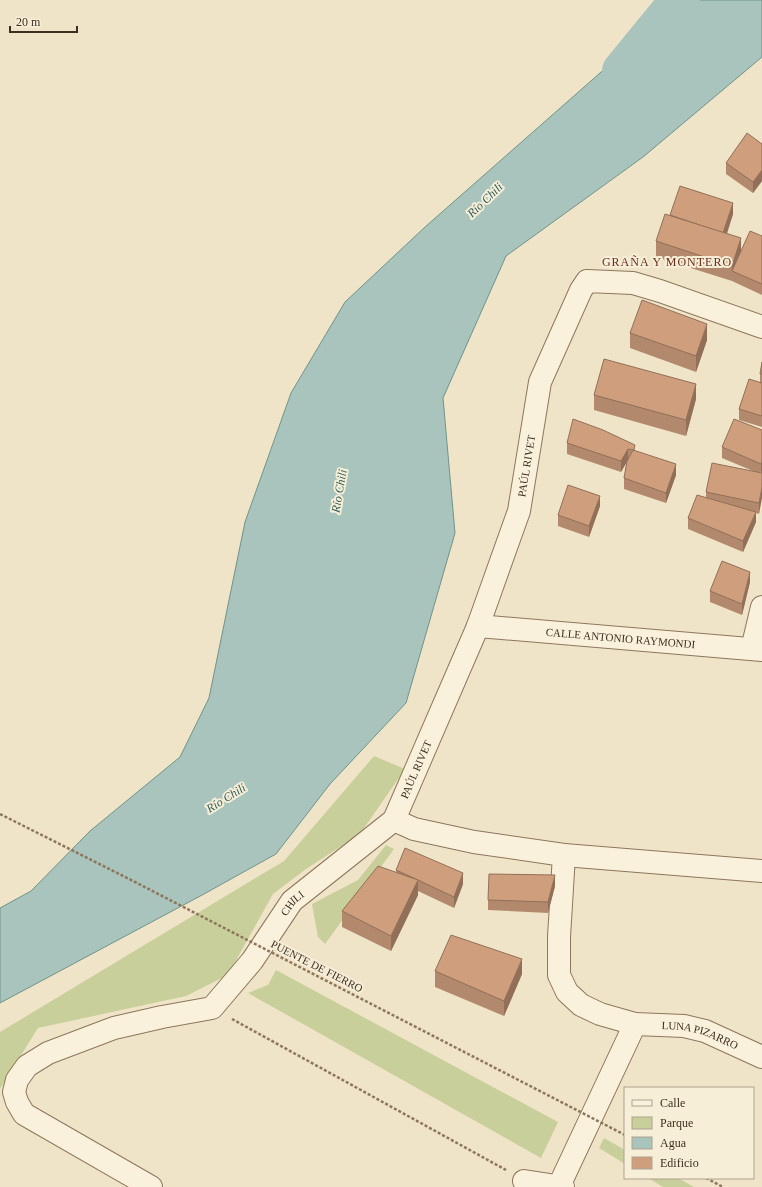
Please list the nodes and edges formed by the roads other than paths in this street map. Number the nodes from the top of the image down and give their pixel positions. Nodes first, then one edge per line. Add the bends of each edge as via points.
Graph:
1 (762, 327) edge
2 (762, 607) edge
3 (478, 626) junction
4 (757, 650) edge
5 (394, 820) junction
6 (564, 855) junction
7 (762, 871) edge
8 (635, 1024) junction
9 (762, 1057) edge
10 (524, 1181) road end
11 (561, 1186) edge
12 (151, 1187) edge

1 - 3 street, PAÚL RIVET via 632,283 587,282 581,290 540,382 519,511
2 - 4 street
3 - 4 street, CALLE ANTONIO RAYMONDI
3 - 5 street, PAÚL RIVET
5 - 6 street via 414,829 474,842
5 - 12 street, CHILI via 292,901 252,961 212,1008 114,1028 48,1053 27,1066 17,1080 14,1092 24,1114
6 - 7 street
6 - 8 street, LUNA PIZARRO via 559,975 567,992 581,1005 600,1014
8 - 9 street, LUNA PIZARRO via 684,1026 733,1043
8 - 11 street
10 - 11 street

